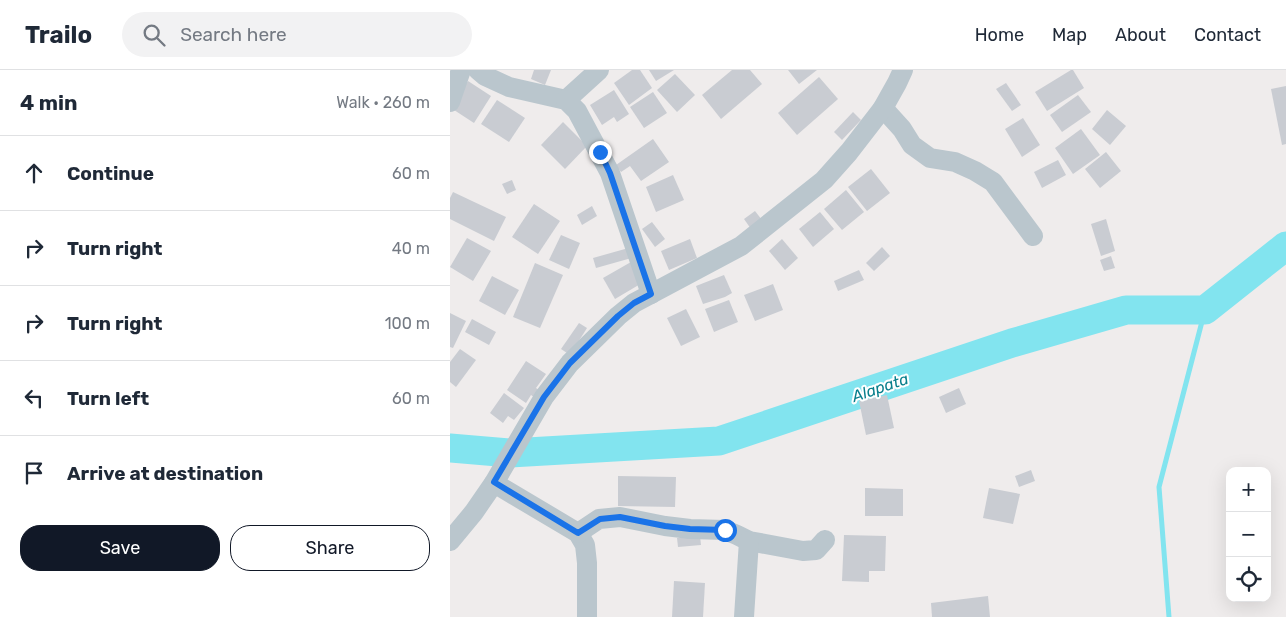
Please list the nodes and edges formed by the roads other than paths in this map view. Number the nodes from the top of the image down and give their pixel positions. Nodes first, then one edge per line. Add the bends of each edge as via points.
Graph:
1 (462, 70) edge
2 (478, 70) edge
3 (599, 70) edge
4 (896, 74) edge
5 (566, 100) junction
6 (450, 102) edge
7 (882, 108) junction
8 (1033, 236) dead end
9 (651, 294) junction
10 (494, 482) junction
11 (578, 533) junction
12 (450, 540) edge
13 (825, 540) dead end
14 (749, 541) junction
15 (587, 617) edge
16 (744, 617) edge

1 - 6 street
2 - 5 street via 509,87
3 - 5 street
4 - 7 street
5 - 9 street via 577,111 610,173
7 - 8 street via 912,144 930,158 955,162 993,182
7 - 9 street via 824,180 791,207 741,246
9 - 10 street via 618,316 570,363 544,397
10 - 11 street
10 - 12 street
11 - 14 street via 600,519 620,517 665,526 725,530
11 - 15 street via 585,545 587,563
13 - 14 street via 816,550 803,551
14 - 16 street

